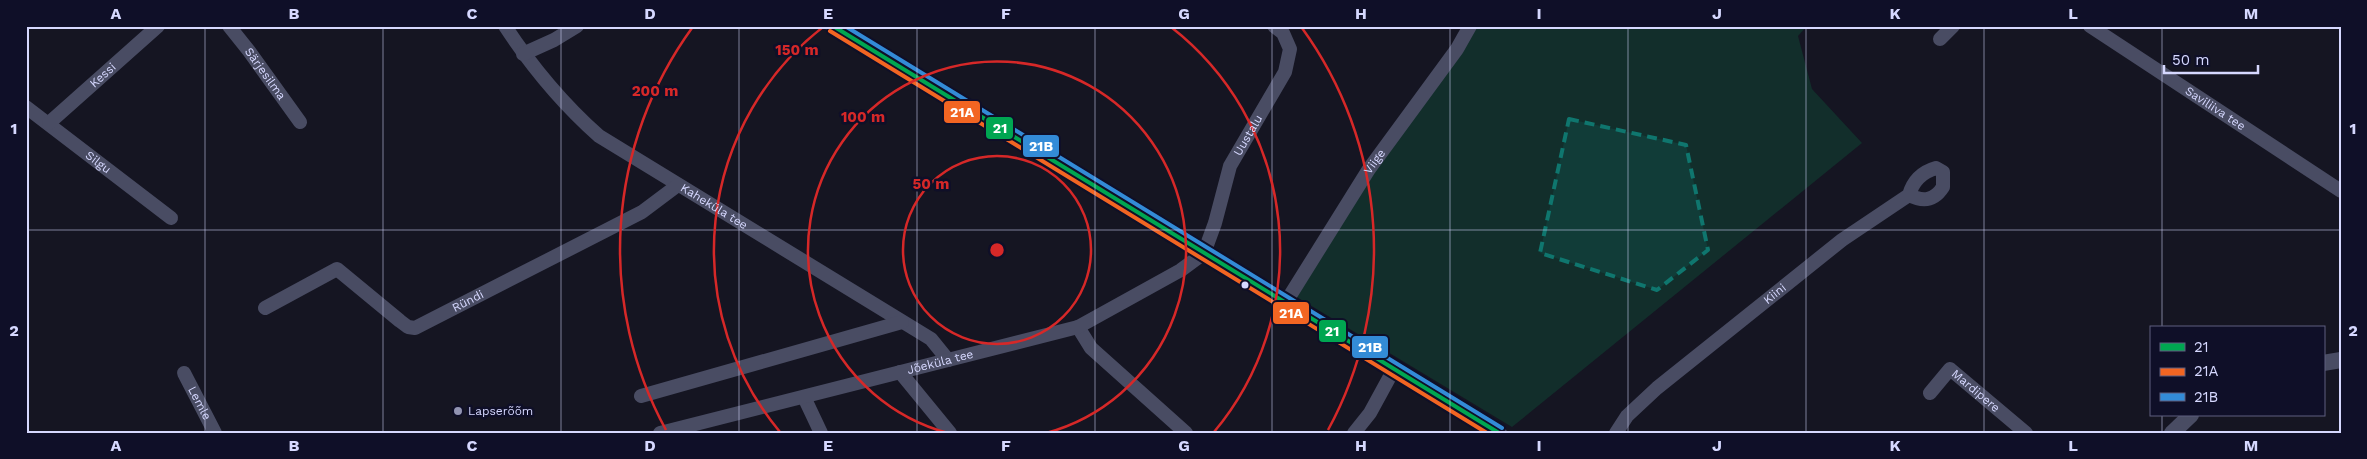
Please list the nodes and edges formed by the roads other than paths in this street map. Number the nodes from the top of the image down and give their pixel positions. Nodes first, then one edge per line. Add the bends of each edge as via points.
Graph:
1 (158, 26) edge
2 (229, 26) edge
3 (505, 26) edge
4 (577, 26) edge
5 (832, 26) edge
6 (1274, 26) edge
7 (1470, 26) edge
8 (1953, 26) edge
9 (2090, 26) edge
10 (1940, 39) dead end
11 (523, 54) junction
12 (26, 107) edge
13 (300, 122) dead end
14 (49, 123) junction
15 (678, 185) junction
16 (2341, 191) edge
17 (1909, 195) junction
18 (170, 218) dead end
19 (1204, 253) junction
20 (1286, 302) junction
21 (265, 308) dead end
22 (902, 322) junction
23 (1078, 327) junction
24 (948, 360) junction
25 (2341, 360) edge
26 (2324, 363) edge
27 (1394, 369) junction
28 (900, 372) junction
29 (184, 373) dead end
30 (1930, 393) dead end
31 (642, 396) dead end
32 (804, 397) junction
33 (2190, 416) edge
34 (215, 433) edge
35 (662, 433) edge
36 (821, 433) edge
37 (950, 433) edge
38 (1186, 433) edge
39 (1354, 433) edge
40 (1499, 433) edge
41 (1616, 433) edge
42 (2026, 433) edge
43 (2172, 433) edge

1 - 14 street, Kessi
2 - 13 street, Särjesilma
3 - 11 street, Kaheküla tee
4 - 11 street
5 - 19 street
6 - 19 street, Uustalu via 1283,33 1290,49 1286,72 1230,166
7 - 20 street, Viige via 1457,49 1369,170
8 - 10 street
9 - 16 street, Saviliiva tee
11 - 15 street, Kaheküla tee via 570,111 599,136
12 - 14 street, Silgu
14 - 18 street, Silgu
15 - 21 street, Ründi via 642,212 415,328 400,321 337,269
15 - 22 street, Kaheküla tee
17 - 17 street, Kiini via 1920,176 1932,169 1940,169 1944,174 1944,182 1934,197 1921,200
17 - 41 street, Kiini via 1842,240 1657,388 1627,416
19 - 20 street
19 - 23 street, Jõeküla tee via 1181,270
20 - 27 street
22 - 24 street, Kaheküla tee via 931,340
22 - 31 street
23 - 24 street, Jõeküla tee
23 - 38 street via 1091,348
24 - 28 street, Jõeküla tee
25 - 26 street
27 - 39 street via 1370,413
27 - 40 street
28 - 32 street, Jõeküla tee
28 - 37 street
29 - 34 street, Lemle
30 - 42 street, Mardipere via 1950,369
32 - 35 street, Jõeküla tee
32 - 36 street
33 - 43 street

